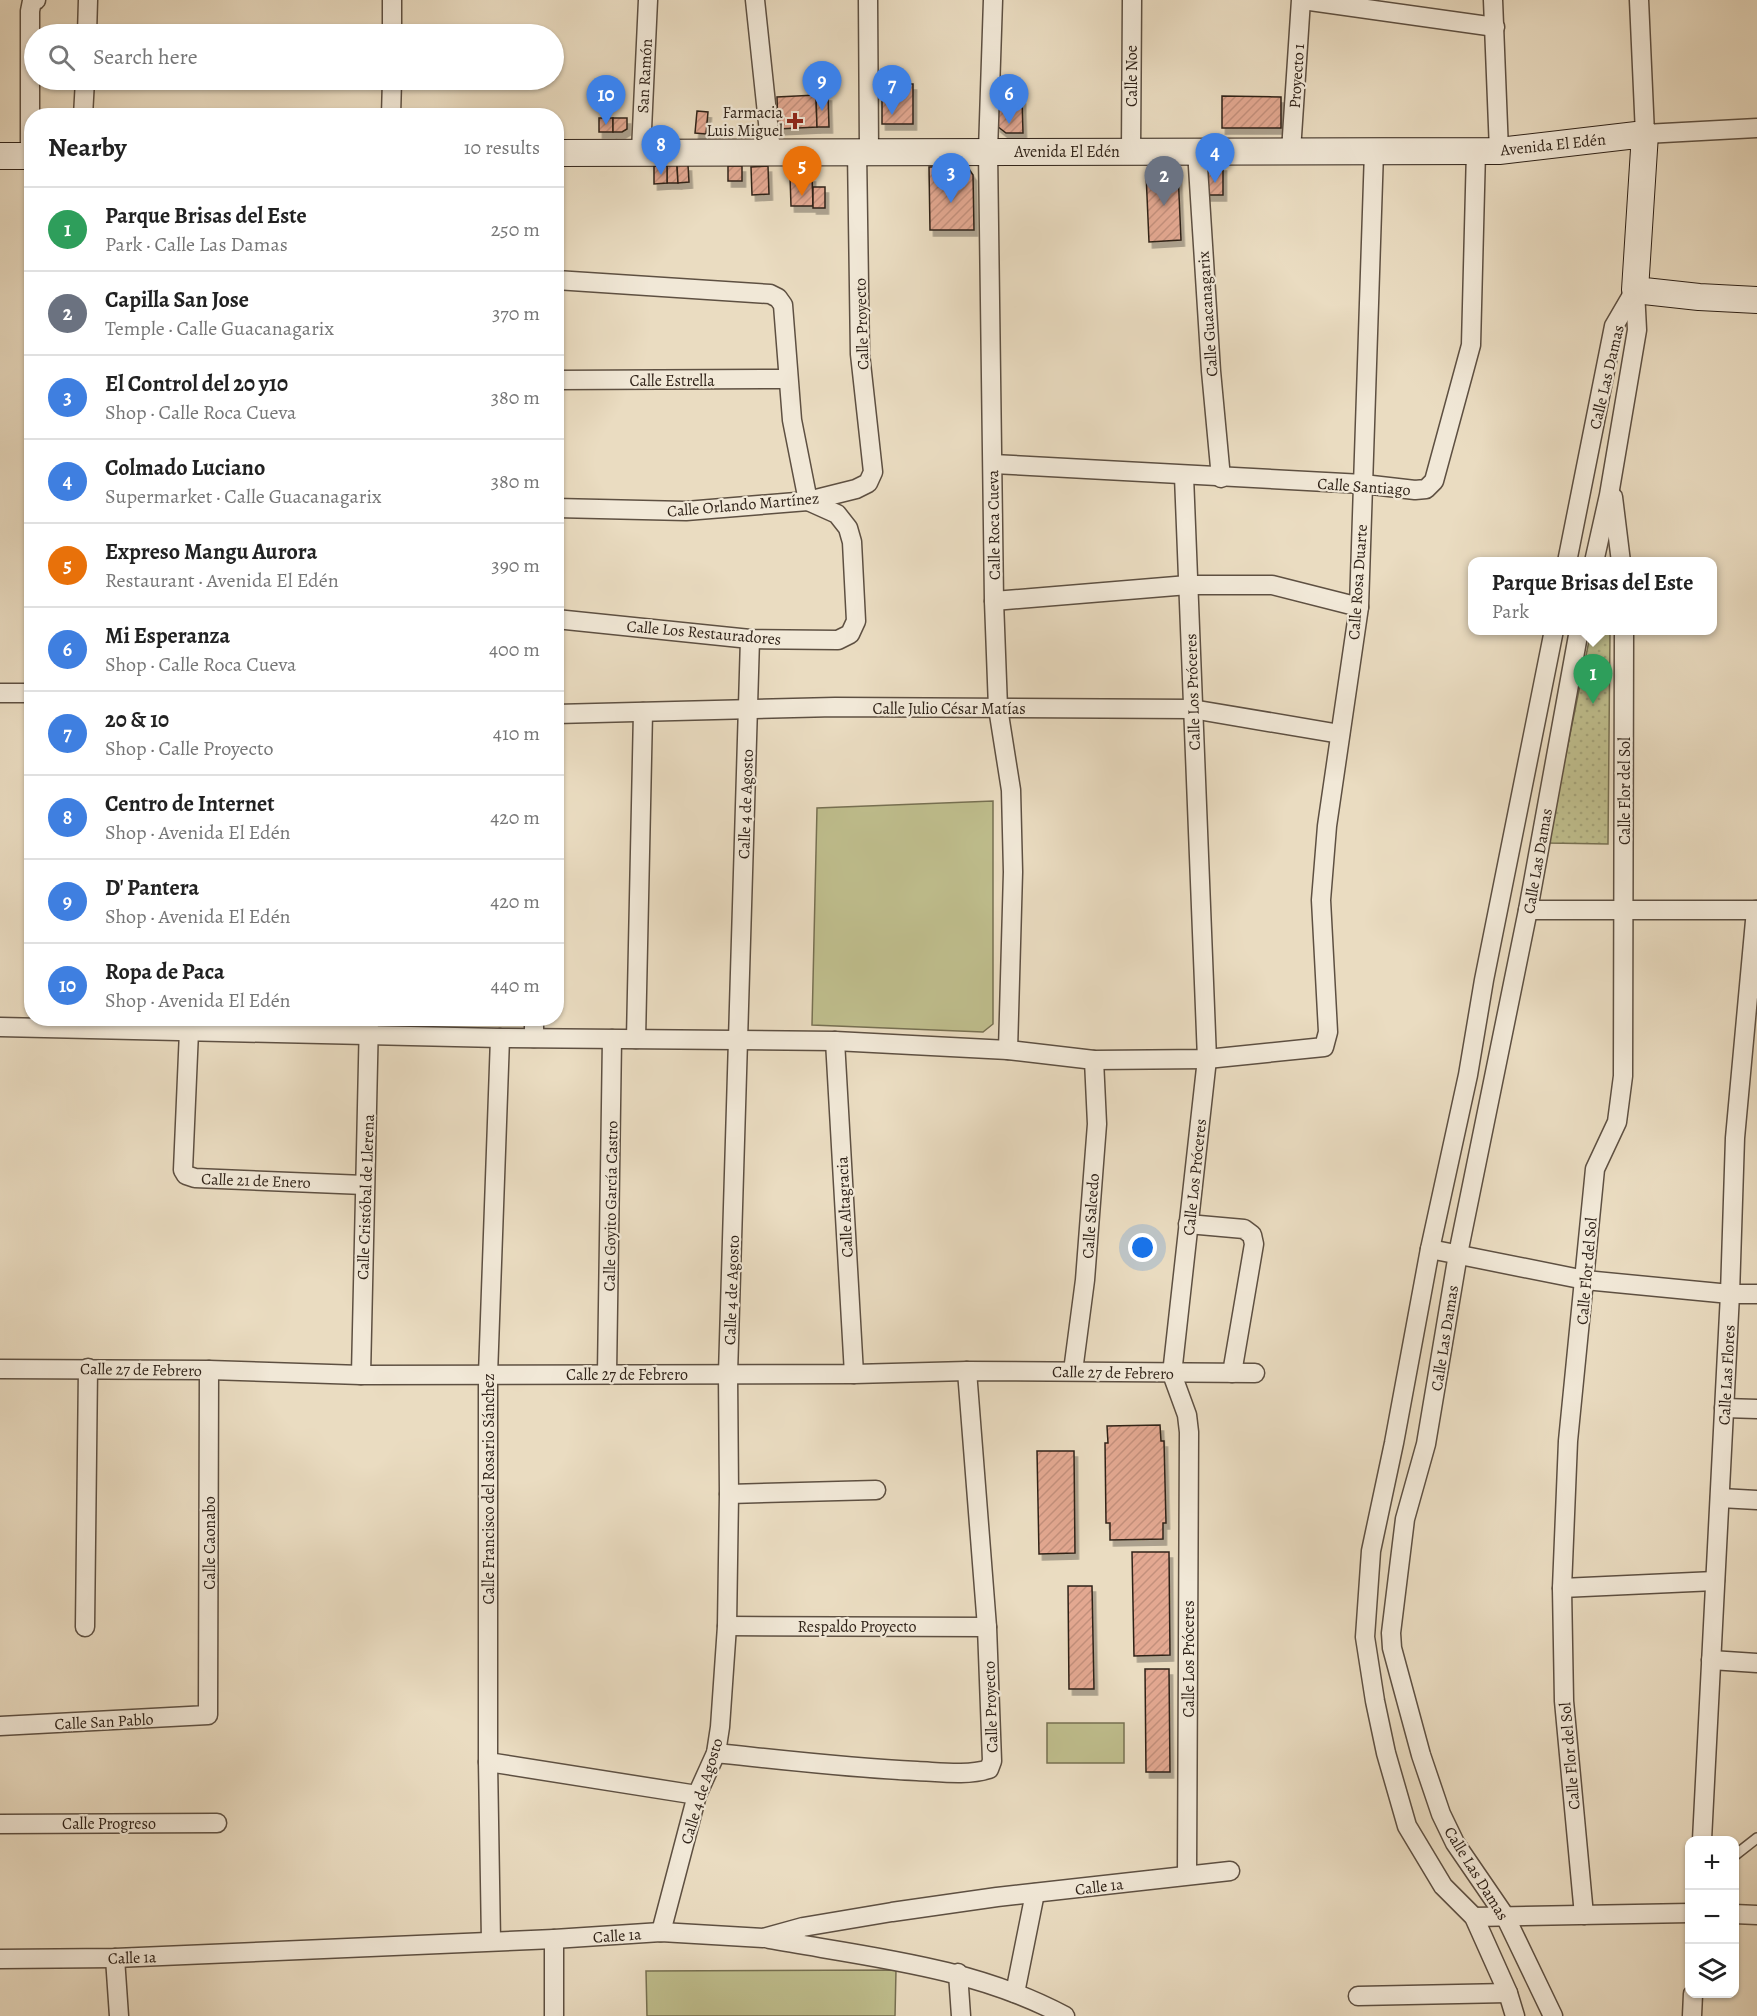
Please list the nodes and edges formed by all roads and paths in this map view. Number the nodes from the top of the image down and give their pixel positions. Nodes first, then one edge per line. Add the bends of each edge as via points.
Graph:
1 (36, 0) edge
2 (88, 0) edge
3 (392, 0) edge
4 (648, 0) edge
5 (755, 0) edge
6 (868, 0) edge
7 (993, 0) edge
8 (1132, 0) edge
9 (1302, 0) edge
10 (1494, 0) edge
11 (1639, 0) edge
12 (30, 24) edge
13 (87, 24) edge
14 (392, 24) edge
15 (1495, 27) junction
16 (31, 90) edge
17 (84, 90) edge
18 (392, 90) edge
19 (31, 108) edge
20 (83, 108) edge
21 (391, 108) edge
22 (1757, 128) edge
23 (1645, 134) junction
24 (640, 151) junction
25 (771, 151) junction
26 (863, 151) junction
27 (988, 151) junction
28 (1131, 151) junction
29 (1197, 151) junction
30 (1291, 151) junction
31 (1374, 151) junction
32 (1487, 151) junction
33 (564, 153) edge
34 (0, 156) edge
35 (24, 156) edge
36 (564, 281) edge
37 (1635, 290) junction
38 (1757, 300) edge
39 (788, 379) junction
40 (564, 380) edge
41 (993, 464) junction
42 (1184, 476) junction
43 (1221, 478) junction
44 (1611, 480) junction
45 (1363, 484) junction
46 (856, 489) joint
47 (808, 501) junction
48 (564, 508) edge
49 (1568, 557) edge
50 (1595, 557) edge
51 (1621, 557) edge
52 (1188, 585) junction
53 (994, 601) junction
54 (1359, 607) junction
55 (564, 620) edge
56 (1553, 635) edge
57 (1578, 635) edge
58 (1624, 635) edge
59 (750, 639) junction
60 (0, 693) edge
61 (24, 693) edge
62 (998, 708) junction
63 (748, 709) junction
64 (1192, 709) junction
65 (643, 712) junction
66 (564, 714) edge
67 (1340, 734) junction
68 (1528, 909) junction
69 (1624, 910) junction
70 (1756, 910) edge
71 (257, 1026) edge
72 (369, 1026) edge
73 (534, 1026) edge
74 (0, 1027) edge
75 (436, 1027) edge
76 (189, 1031) junction
77 (500, 1038) junction
78 (534, 1038) junction
79 (612, 1039) junction
80 (636, 1039) junction
81 (738, 1040) junction
82 (835, 1041) junction
83 (1008, 1050) junction
84 (1207, 1059) junction
85 (1094, 1060) junction
86 (1468, 1075) junction
87 (1494, 1081) junction
88 (364, 1185) junction
89 (1188, 1224) junction
90 (1430, 1249) junction
91 (1458, 1254) junction
92 (1585, 1280) junction
93 (1730, 1294) junction
94 (1757, 1294) edge
95 (88, 1368) junction
96 (0, 1369) edge
97 (209, 1370) junction
98 (967, 1371) junction
99 (1073, 1371) junction
100 (1232, 1373) junction
101 (1255, 1373) dead end
102 (607, 1374) junction
103 (728, 1374) junction
104 (854, 1374) junction
105 (1172, 1374) junction
106 (361, 1375) junction
107 (488, 1375) junction
108 (1724, 1408) junction
109 (1757, 1409) edge
110 (876, 1490) dead end
111 (729, 1494) junction
112 (1720, 1498) junction
113 (1757, 1500) edge
114 (1715, 1581) junction
115 (1562, 1588) junction
116 (727, 1626) junction
117 (85, 1627) dead end
118 (987, 1627) junction
119 (1391, 1633) junction
120 (1365, 1637) junction
121 (1711, 1660) junction
122 (1757, 1663) edge
123 (208, 1715) joint
124 (0, 1726) edge
125 (716, 1753) junction
126 (488, 1762) junction
127 (698, 1795) junction
128 (217, 1823) dead end
129 (0, 1824) edge
130 (1702, 1836) edge
131 (1757, 1838) edge
132 (1739, 1852) edge
133 (1230, 1871) dead end
134 (1187, 1875) junction
135 (1035, 1893) junction
136 (1685, 1913) edge
137 (1739, 1914) edge
138 (1584, 1915) junction
139 (1757, 1915) edge
140 (1505, 1916) junction
141 (1474, 1917) junction
142 (661, 1932) junction
143 (763, 1938) junction
144 (554, 1939) junction
145 (491, 1941) junction
146 (115, 1958) junction
147 (0, 1959) edge
148 (957, 1973) junction
149 (1015, 1992) junction
150 (1508, 1993) junction
151 (1358, 1996) dead end
152 (1693, 1998) edge
153 (1047, 2011) edge
154 (119, 2016) edge
155 (554, 2016) edge
156 (962, 2016) edge
157 (1065, 2016) edge
158 (1515, 2016) edge
159 (1553, 2016) edge
160 (1692, 2016) edge

1 - 12 street via 32,1
2 - 13 street
3 - 14 street
4 - 24 street, San Ramón
5 - 25 street
6 - 26 street, Calle Proyecto
7 - 27 street, Calle Roca Cueva
8 - 28 street, Calle Noe
9 - 15 street
9 - 30 street, Proyecto 1
10 - 15 street, Calle Santiago
11 - 23 street
15 - 32 street, Calle Santiago
16 - 19 street
17 - 20 street
18 - 21 street
22 - 23 street, Avenida El Edén
23 - 32 street, Avenida El Edén
23 - 37 street
24 - 25 street, Avenida El Edén
24 - 33 street, Avenida El Edén
25 - 26 street, Avenida El Edén
26 - 27 street, Avenida El Edén
26 - 46 street, Calle Proyecto via 860,354 873,472 868,483
27 - 28 street, Avenida El Edén
27 - 41 street, Calle Roca Cueva
28 - 29 street, Avenida El Edén
29 - 30 street, Avenida El Edén
29 - 43 street, Calle Guacanagarix
30 - 31 street, Avenida El Edén
31 - 32 street, Avenida El Edén
31 - 45 street, Calle Rosa Duarte
32 - 45 street, Calle Santiago via 1471,345 1434,481 1426,489 1415,490
34 - 35 street
36 - 39 street via 770,294 783,305
37 - 38 street
37 - 44 street, Calle Las Damas via 1637,330
37 - 49 street, Calle Las Damas via 1614,326
39 - 40 street, Calle Estrella
39 - 47 street
41 - 42 street, Calle Santiago
41 - 53 street, Calle Roca Cueva
42 - 43 street, Calle Santiago
42 - 52 street, Calle Los Próceres
43 - 45 street, Calle Santiago
44 - 50 street, Calle Las Damas
44 - 51 street
45 - 54 street, Calle Rosa Duarte
46 - 47 street, Calle Orlando Martínez
47 - 48 street, Calle Orlando Martínez via 686,512
47 - 59 street, Calle Los Restauradores via 837,514 848,528 856,621 850,634 838,640
52 - 53 street
52 - 54 street via 1272,585
52 - 64 street, Calle Los Próceres
53 - 62 street, Calle Roca Cueva
54 - 67 street, Calle Rosa Duarte
55 - 59 street, Calle Los Restauradores
56 - 86 street, Calle Las Damas
57 - 68 street, Calle Las Damas
58 - 69 street, Calle Flor del Sol
59 - 63 street, Calle 4 de Agosto
60 - 61 street
62 - 63 street, Calle Julio César Matías
62 - 64 street, Calle Julio César Matías
62 - 83 street, Calle Roca Cueva via 1011,790
63 - 65 street, Calle Julio César Matías
63 - 81 street, Calle 4 de Agosto
64 - 67 street, Calle Julio César Matías
64 - 84 street, Calle Los Próceres
65 - 66 street, Calle Julio César Matías
65 - 80 street
67 - 84 street, Calle Rosa Duarte via 1320,900 1328,1032 1324,1047
68 - 69 street
68 - 87 street, Calle Las Damas
69 - 70 street
69 - 92 street, Calle Flor del Sol via 1623,1076 1617,1122 1595,1169
70 - 93 street, Calle Las Flores via 1736,1138
71 - 72 street
71 - 76 street
72 - 75 street
72 - 88 street, Calle Cristóbal de Llerena
73 - 78 street
74 - 76 street
75 - 77 street
76 - 88 street, Calle 21 de Enero via 183,1170 186,1175
77 - 78 street
77 - 107 street, Calle Francisco del Rosario Sánchez
78 - 79 street
79 - 80 street
79 - 102 street, Calle Goyito García Castro
80 - 81 street
81 - 82 street
81 - 103 street, Calle 4 de Agosto
82 - 83 street
82 - 104 street, Calle Altagracia
83 - 85 street
84 - 85 street
84 - 89 street, Calle Los Próceres
85 - 99 street, Calle Salcedo via 1097,1124 1086,1280
86 - 87 street
86 - 90 street, Calle Las Damas
87 - 91 street, Calle Las Damas
88 - 106 street, Calle Cristóbal de Llerena
89 - 100 street via 1244,1229 1252,1235 1254,1244
89 - 105 street, Calle Los Próceres
90 - 91 street
90 - 120 street, Calle Las Damas via 1371,1551
91 - 92 street
91 - 119 street, Calle Las Damas via 1426,1444 1405,1519
92 - 93 street
92 - 115 street, Calle Flor del Sol via 1568,1441
93 - 94 street
93 - 108 street, Calle Las Flores
95 - 96 street, Calle 27 de Febrero
95 - 97 street, Calle 27 de Febrero
95 - 117 street
97 - 106 street, Calle 27 de Febrero
97 - 123 street, Calle Caonabo
98 - 99 street, Calle 27 de Febrero
98 - 104 street, Calle 27 de Febrero
98 - 118 street, Calle Proyecto
99 - 105 street, Calle 27 de Febrero
100 - 101 street, Calle 27 de Febrero
100 - 105 street, Calle 27 de Febrero
102 - 103 street, Calle 27 de Febrero
102 - 107 street, Calle 27 de Febrero
103 - 104 street, Calle 27 de Febrero
103 - 111 street, Calle 4 de Agosto
105 - 134 street, Calle Los Próceres via 1189,1432
106 - 107 street, Calle 27 de Febrero
107 - 126 street, Calle Francisco del Rosario Sánchez
108 - 109 street
108 - 112 street, Calle Las Flores
110 - 111 street
111 - 116 street, Calle 4 de Agosto
112 - 113 street
112 - 114 street, Calle Las Flores
114 - 115 street
114 - 121 street, Calle Las Flores
115 - 138 street, Calle Flor del Sol via 1564,1701
116 - 118 street, Respaldo Proyecto
116 - 125 street, Calle 4 de Agosto
118 - 125 street, Calle Proyecto via 992,1761 989,1769 951,1772 860,1768
119 - 120 street
119 - 140 street, Calle Las Damas via 1421,1755 1441,1814 1455,1843
120 - 141 street, Calle Las Damas via 1386,1753 1407,1826 1443,1886
121 - 122 street
121 - 130 street, Calle Las Flores
123 - 124 street, Calle San Pablo
125 - 127 street, Calle 4 de Agosto
126 - 127 street
126 - 145 street, Calle Francisco del Rosario Sánchez
127 - 142 street, Calle 4 de Agosto
128 - 129 street, Calle Progreso
131 - 132 lane
133 - 134 street, Calle 1a
134 - 135 street, Calle 1a
135 - 143 street, Calle 1a via 892,1912
135 - 149 street
136 - 138 street
137 - 139 street
138 - 140 street
140 - 141 street
140 - 159 street, Calle Las Damas
141 - 150 street, Calle Las Damas
142 - 143 street, Calle 1a
142 - 144 street, Calle 1a
143 - 148 street
144 - 145 street, Calle 1a
144 - 155 street
145 - 146 street, Calle 1a
146 - 147 street, Calle 1a
146 - 154 street
148 - 149 street
148 - 156 street
149 - 153 street
150 - 151 street
150 - 158 street, Calle Las Damas
152 - 160 street
153 - 157 street

